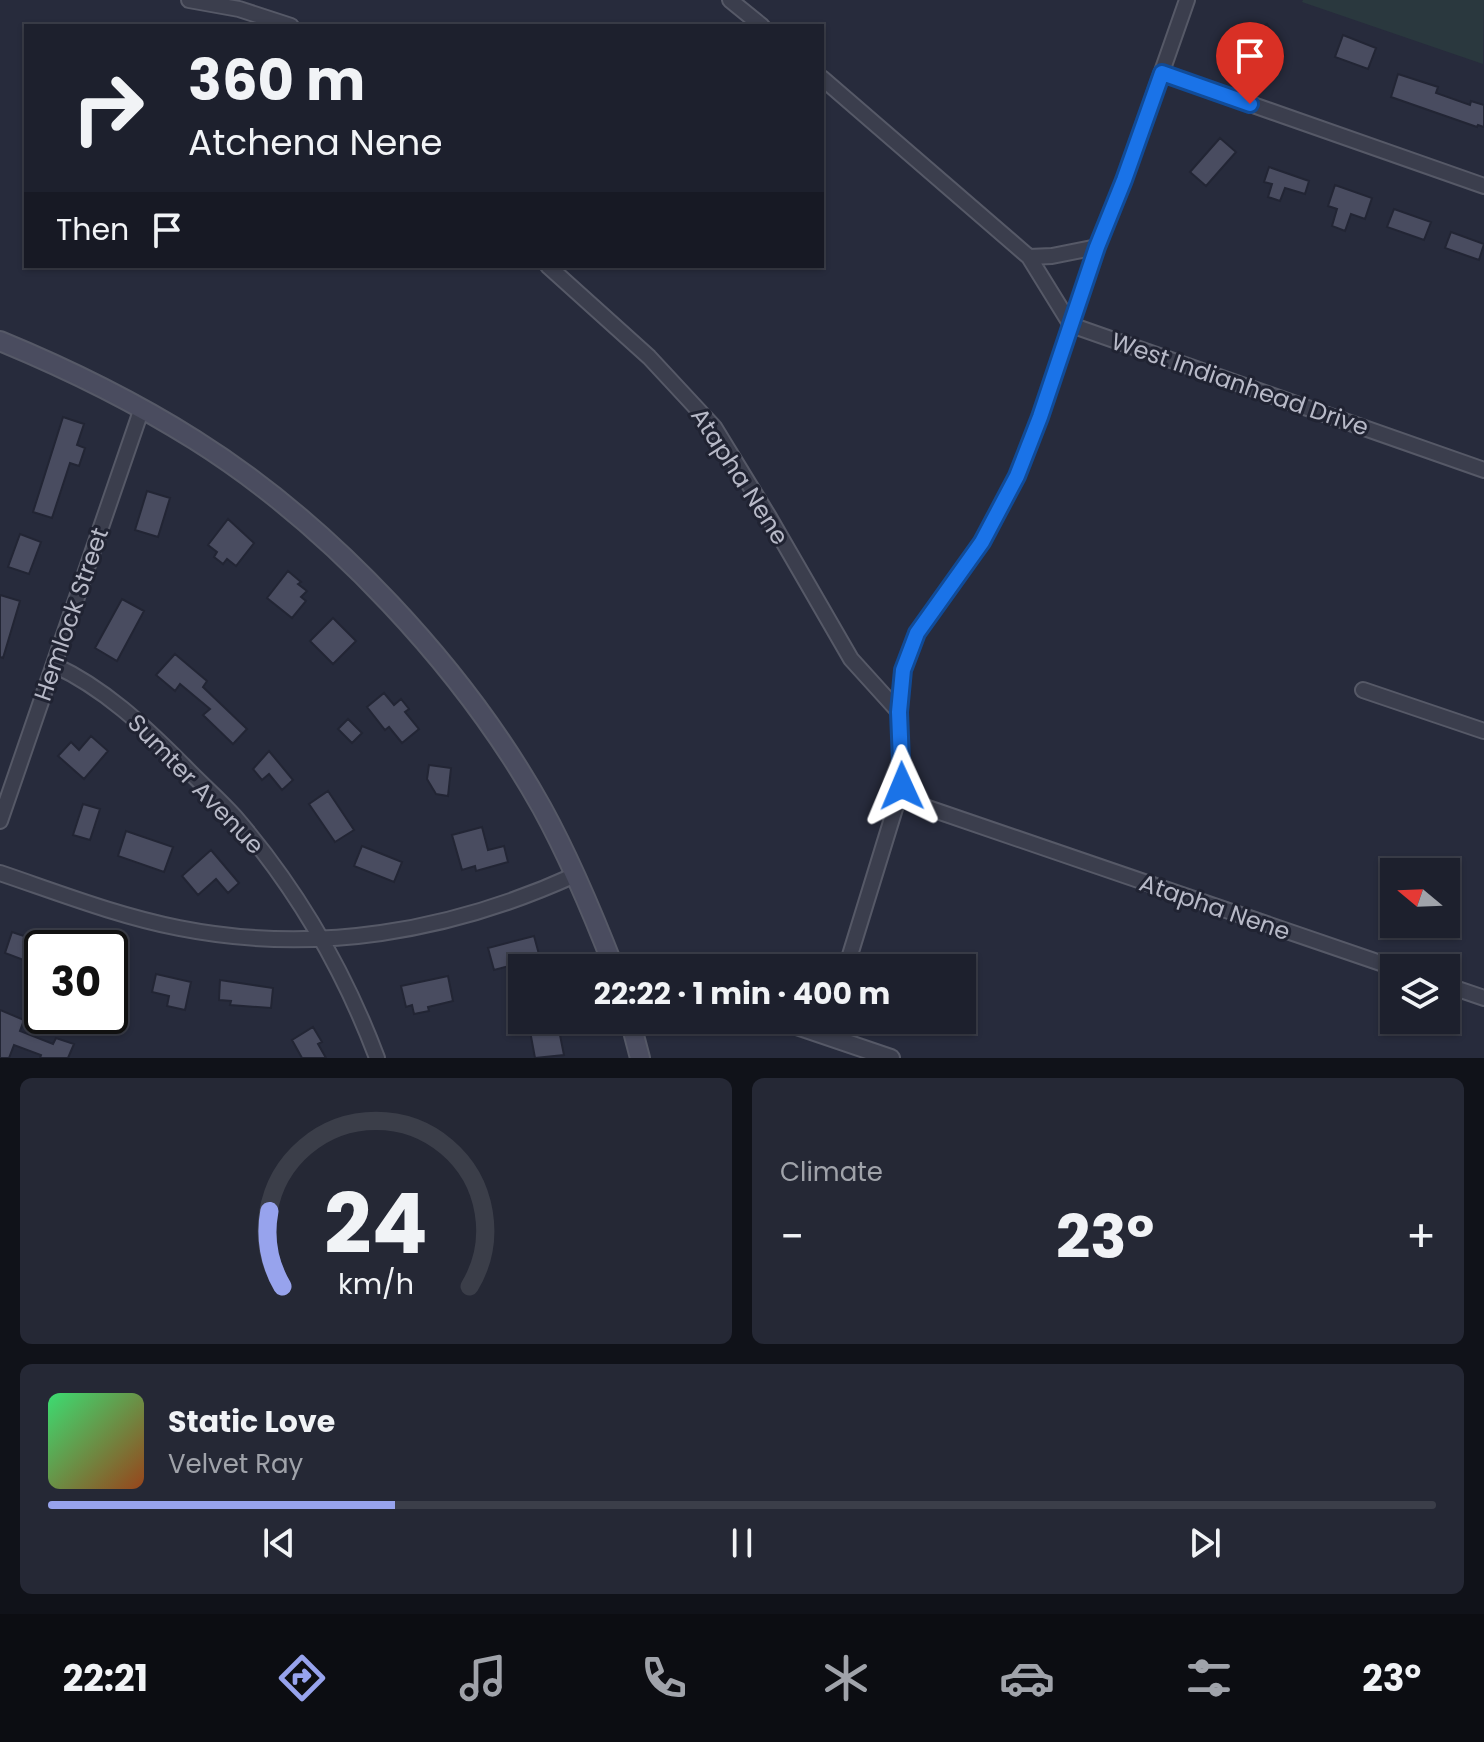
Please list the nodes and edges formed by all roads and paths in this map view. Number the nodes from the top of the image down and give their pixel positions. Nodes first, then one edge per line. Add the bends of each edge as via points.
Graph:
1 (189, 0) edge
2 (730, 0) edge
3 (1187, 0) edge
4 (285, 24) edge
5 (760, 24) edge
6 (1162, 73) junction
7 (824, 80) edge
8 (1484, 186) edge
9 (1097, 247) junction
10 (1029, 257) junction
11 (550, 268) edge
12 (1071, 325) junction
13 (0, 341) edge
14 (142, 408) junction
15 (1484, 470) edge
16 (54, 665) junction
17 (1363, 690) dead end
18 (899, 712) junction
19 (1484, 731) edge
20 (899, 798) junction
21 (0, 821) edge
22 (0, 873) edge
23 (575, 875) junction
24 (323, 941) junction
25 (608, 954) edge
26 (850, 954) edge
27 (1380, 963) edge
28 (1460, 990) edge
29 (1484, 998) edge
30 (634, 1034) edge
31 (841, 1034) edge
32 (377, 1058) edge
33 (640, 1058) edge
34 (891, 1058) edge

1 - 4 street
2 - 5 street
3 - 6 street
6 - 8 street
6 - 9 street
7 - 10 street
9 - 10 street
9 - 12 street
10 - 12 street
11 - 18 street, Atapha Nene via 649,357 714,427 851,659
12 - 15 street, West Indianhead Drive
12 - 18 street via 1000,511 917,633 903,670
13 - 14 main road
14 - 16 street, Hemlock Street
14 - 23 main road via 198,441 358,570 449,674 515,764
16 - 21 street, Hemlock Street
16 - 24 street, Sumter Avenue via 107,695 234,816
17 - 19 street
18 - 20 street
20 - 26 street
20 - 27 street, Atapha Nene
22 - 24 street via 112,912 181,929
23 - 24 street via 522,900 423,926
23 - 25 main road
24 - 32 street, Sumter Avenue
28 - 29 street
30 - 33 main road
31 - 34 street

